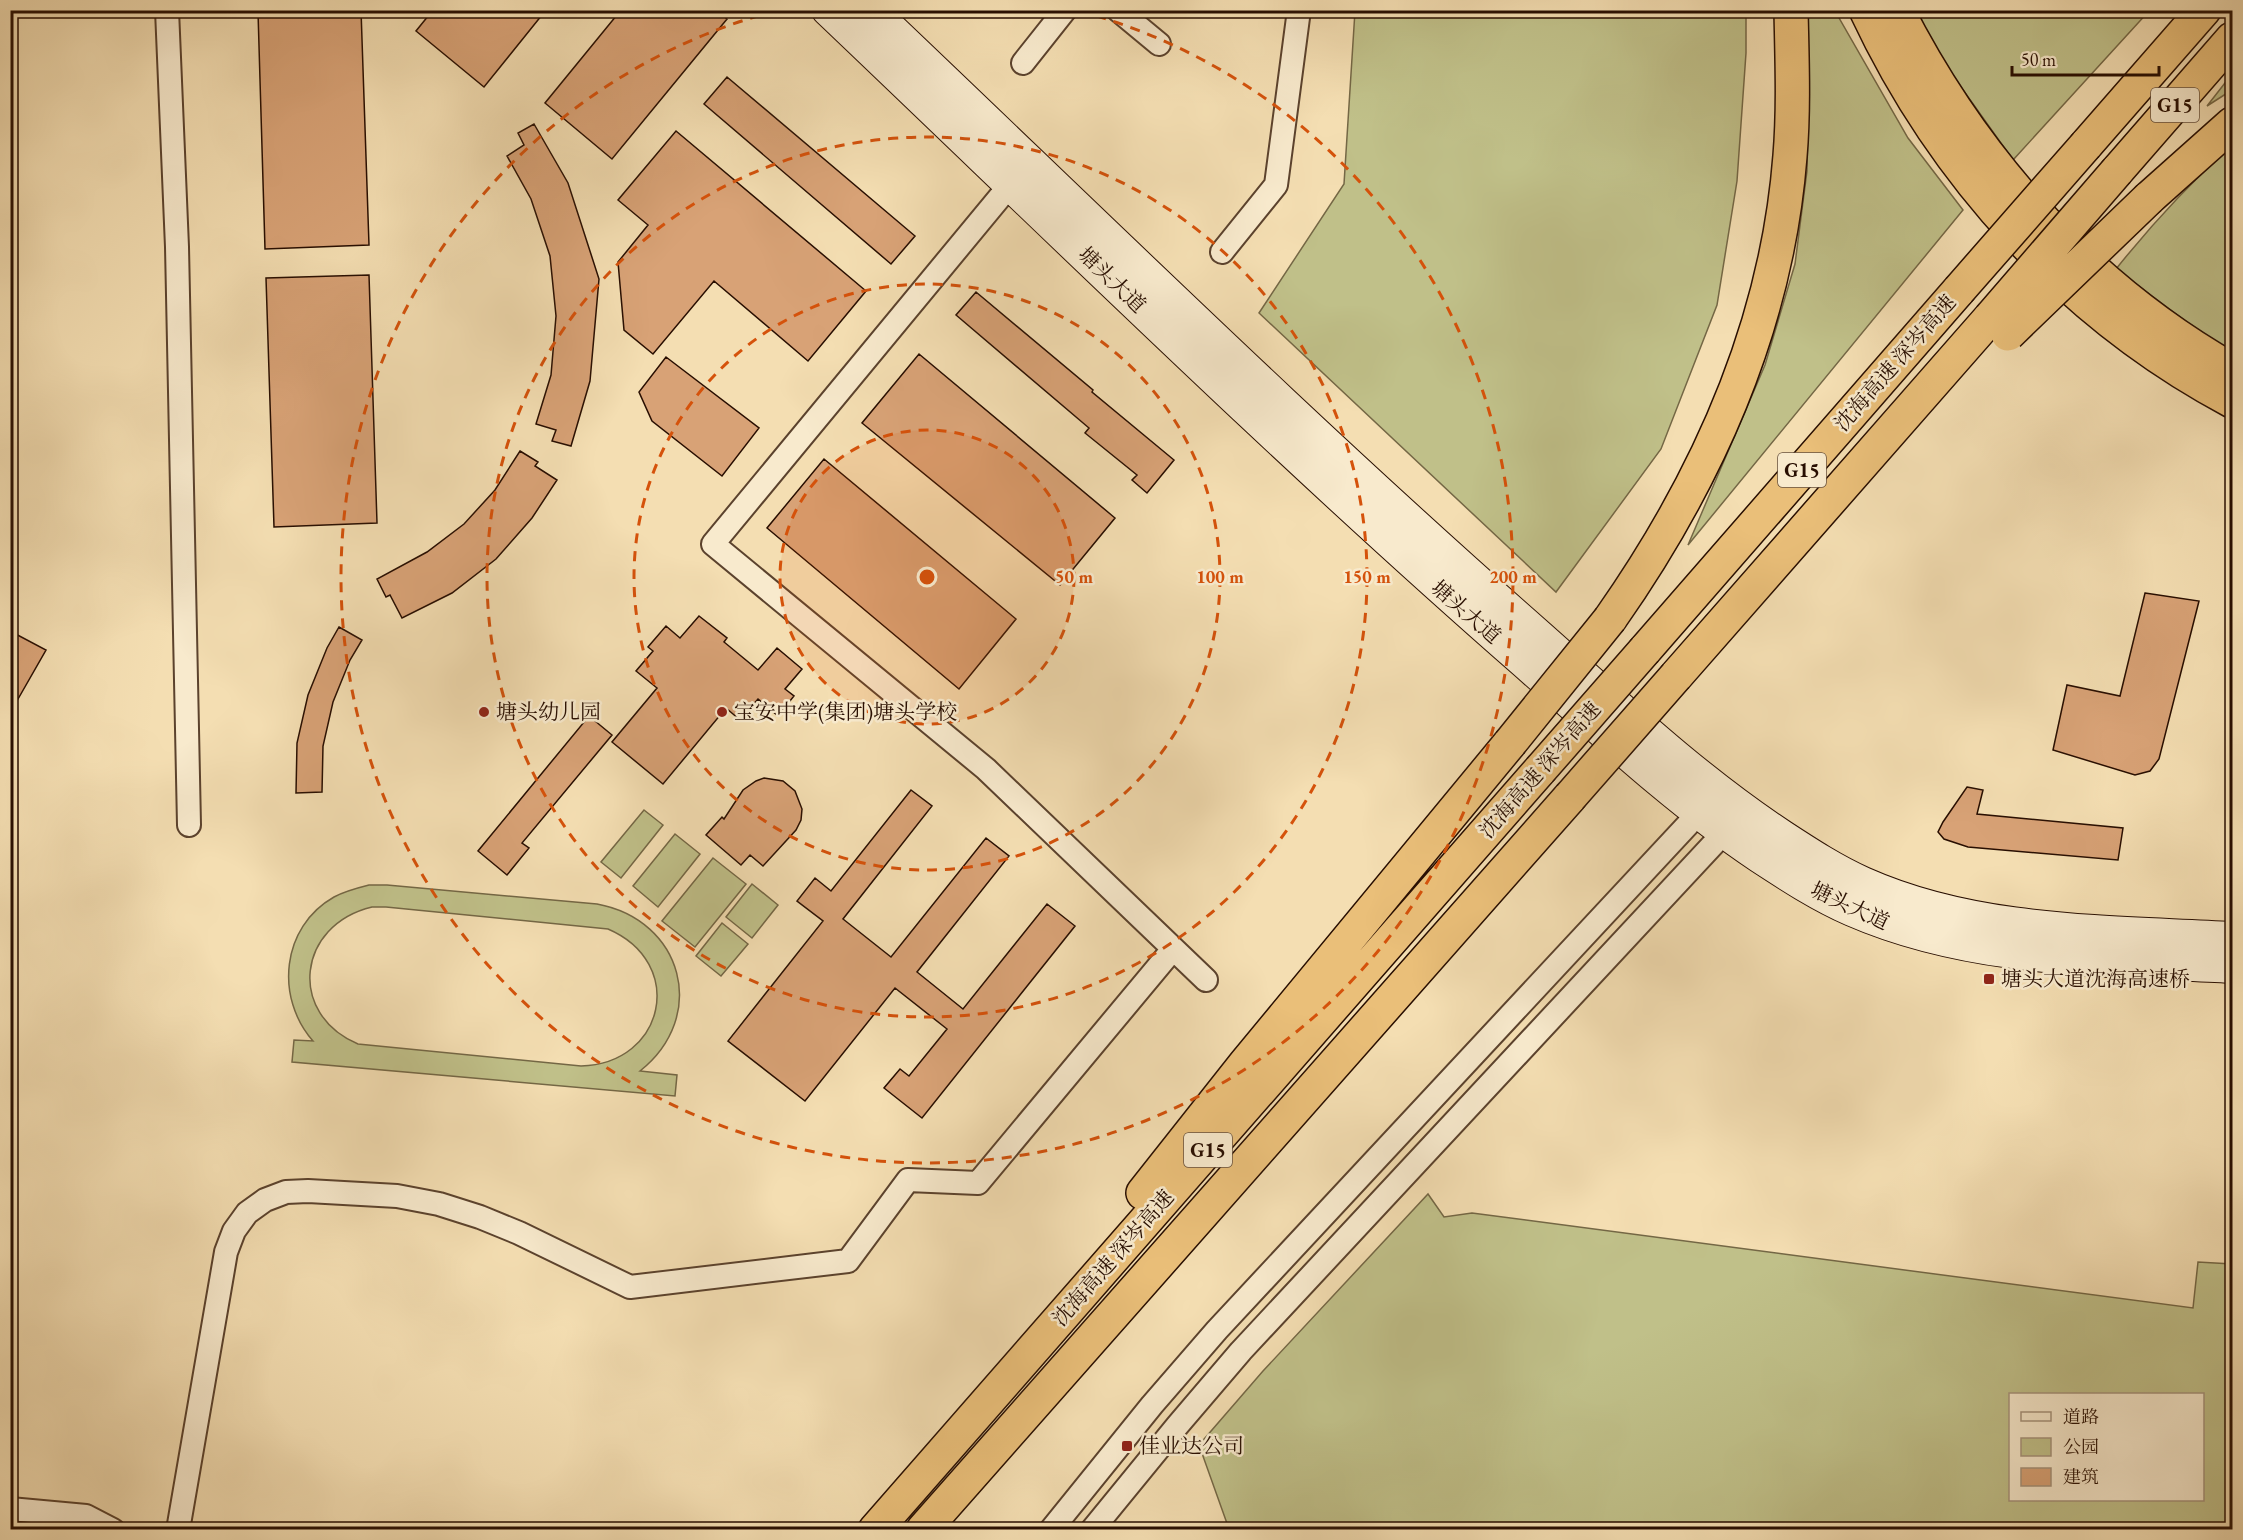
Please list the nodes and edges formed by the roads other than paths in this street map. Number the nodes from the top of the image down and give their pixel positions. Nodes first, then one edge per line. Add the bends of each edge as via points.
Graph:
1 (167, 10) edge
2 (828, 10) edge
3 (871, 10) edge
4 (1065, 10) edge
5 (1118, 10) edge
6 (1299, 10) edge
7 (1791, 10) edge
8 (1866, 10) edge
9 (1897, 10) edge
10 (2204, 10) edge
11 (2232, 39) edge
12 (1159, 44) dead end
13 (1023, 63) dead end
14 (2232, 124) edge
15 (1021, 173) junction
16 (1222, 252) dead end
17 (1999, 326) junction
18 (2232, 370) edge
19 (2232, 401) edge
20 (1709, 802) junction
21 (1735, 821) junction
22 (189, 825) dead end
23 (2232, 938) edge
24 (1173, 949) junction
25 (2232, 967) edge
26 (1206, 980) dead end
27 (986, 1402) junction
28 (10, 1509) edge
29 (113, 1530) edge
30 (178, 1530) edge
31 (875, 1530) edge
32 (923, 1530) edge
33 (1051, 1530) edge
34 (1092, 1530) edge

1 - 22 street via 177,247
2 - 15 main road, 塘头大道
3 - 15 main road, 塘头大道
4 - 13 street
5 - 12 street
6 - 16 street via 1276,185
7 - 27 highway, bridge via 1790,155 1774,263 1745,367 1688,494 1610,619 1178,1148
8 - 19 highway via 1902,80 1935,132 1974,186 2019,237 2055,274 2127,335
9 - 18 highway via 1952,107 2041,218 2105,281
10 - 27 highway, 沈海高速 深岑高速 / G15, bridge
11 - 17 highway, 沈海高速 深岑高速 / G15, bridge via 2117,171
14 - 17 highway, bridge
15 - 20 main road, 塘头大道 via 1659,741
15 - 24 street via 713,544 986,769
17 - 32 highway, 沈海高速 深岑高速 / G15, bridge via 1808,525
20 - 21 main road, 塘头大道
20 - 33 street via 1217,1329
21 - 23 main road, 塘头大道 via 1861,882 1914,903 1968,917 2023,925
21 - 25 main road, 塘头大道 via 1786,874 1848,909 1905,931 2020,954
21 - 34 street via 1241,1351
24 - 26 street
24 - 30 street via 978,1183 908,1180 848,1261 630,1287 519,1233 439,1204 397,1196 308,1191 286,1192 265,1200 240,1222 226,1252
27 - 31 highway, 沈海高速 深岑高速 / G15
28 - 29 street via 86,1516

